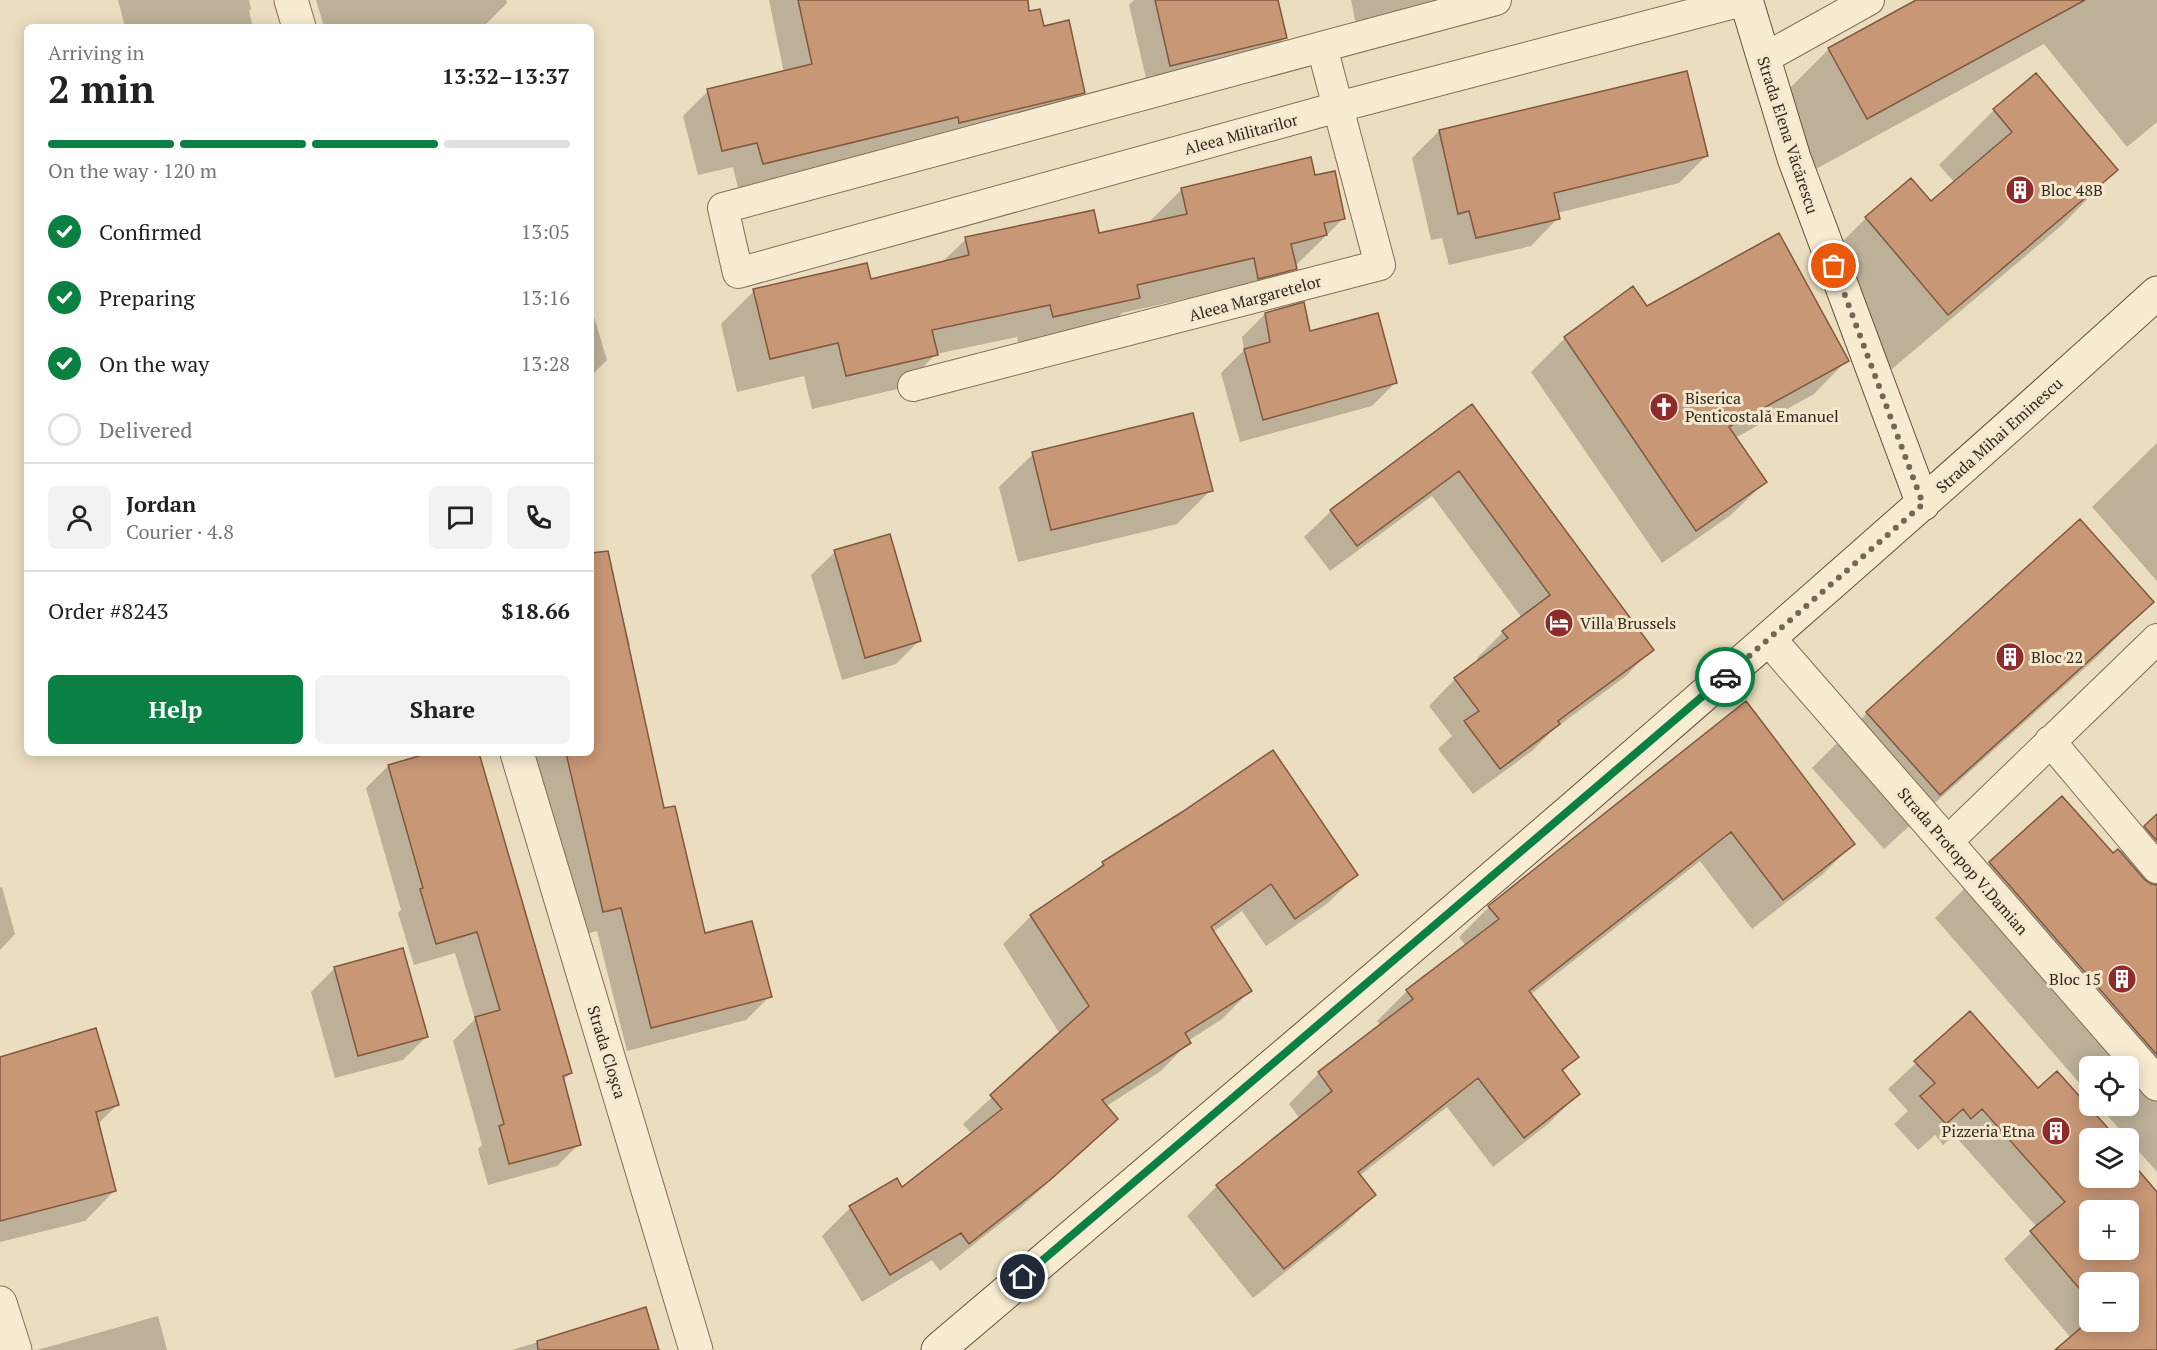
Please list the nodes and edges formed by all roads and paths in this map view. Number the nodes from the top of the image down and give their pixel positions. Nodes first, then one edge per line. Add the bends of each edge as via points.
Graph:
1 (291, 0) edge
2 (1496, 0) edge
3 (1746, 0) edge
4 (1869, 0) edge
5 (298, 24) edge
6 (1322, 47) junction
7 (1763, 59) junction
8 (1338, 107) junction
9 (2157, 293) edge
10 (913, 386) dead end
11 (1923, 504) junction
12 (1769, 639) junction
13 (2157, 639) edge
14 (2050, 741) junction
15 (518, 756) edge
16 (1947, 842) junction
17 (2157, 868) edge
18 (2157, 1084) edge
19 (0, 1303) edge
20 (15, 1350) edge
21 (696, 1350) edge
22 (938, 1350) edge

1 - 5 street
2 - 6 lane
3 - 7 street, Strada Elena Văcărescu
3 - 8 lane, Aleea Militarilor
4 - 7 lane
6 - 8 lane, Aleea Margaretelor
6 - 8 lane, Aleea Militarilor via 723,208 738,273
7 - 11 street, Strada Elena Văcărescu via 1794,158
8 - 10 lane, Aleea Margaretelor via 1380,266
9 - 11 street, Strada Mihai Eminescu
11 - 12 street, Strada Mihai Eminescu
12 - 16 street, Strada Protopop V.Damian
12 - 22 street, Strada Mihai Eminescu
13 - 14 lane
14 - 16 lane
14 - 17 lane
15 - 21 street, Strada Cloșca
16 - 18 street, Strada Protopop V.Damian
19 - 20 street

